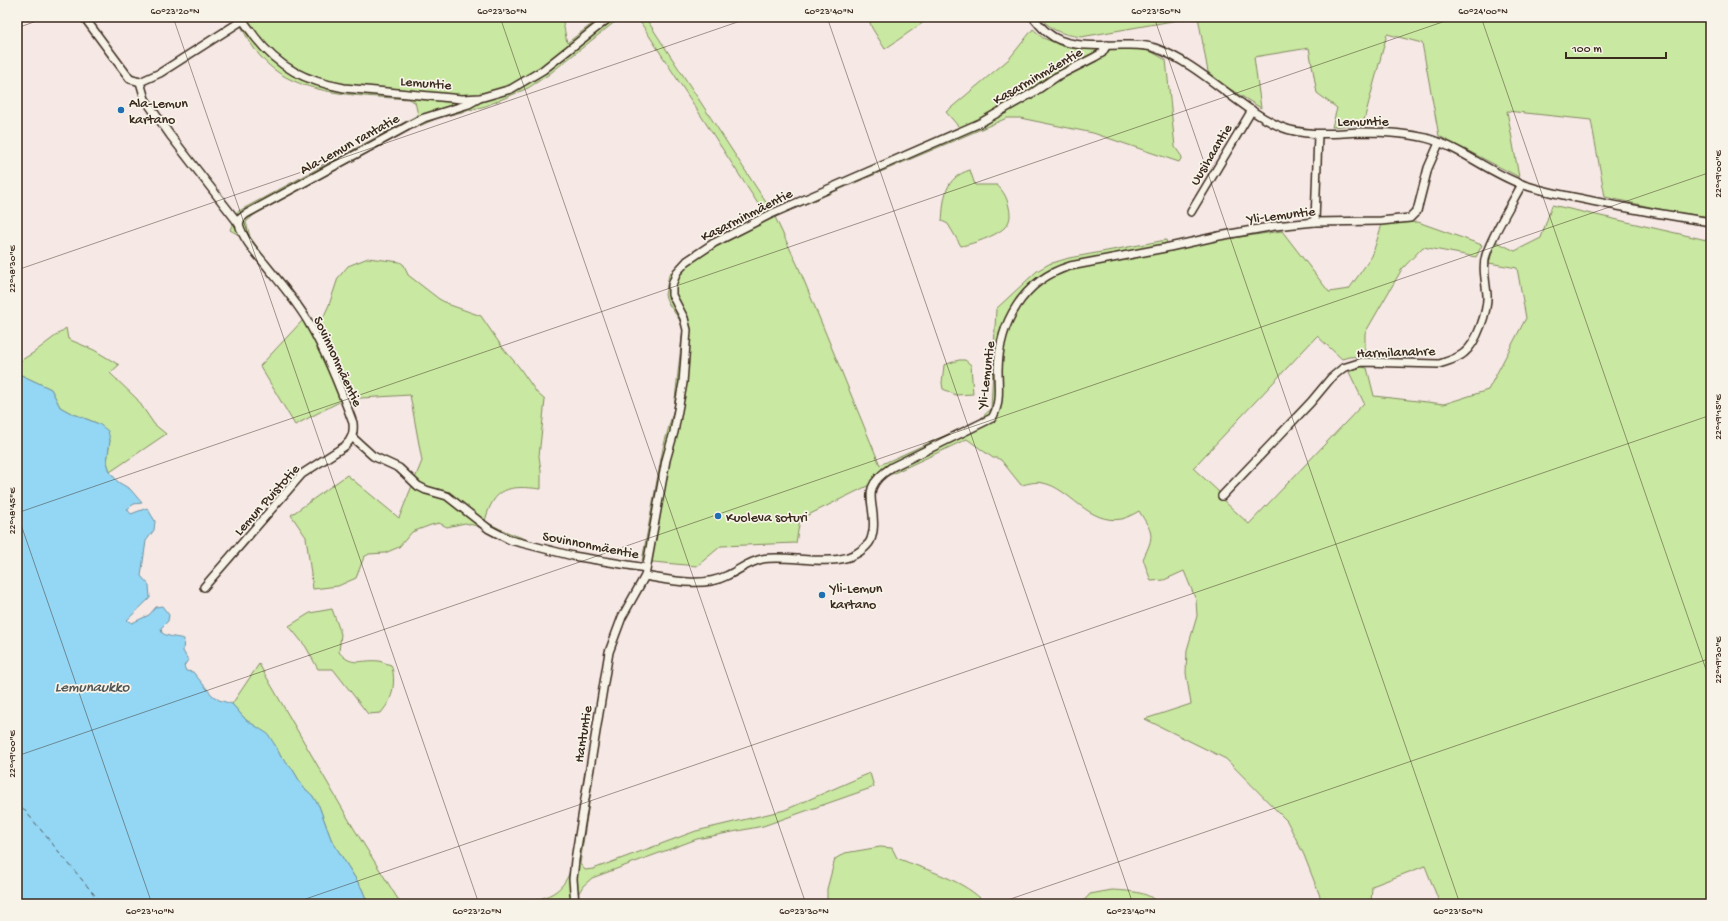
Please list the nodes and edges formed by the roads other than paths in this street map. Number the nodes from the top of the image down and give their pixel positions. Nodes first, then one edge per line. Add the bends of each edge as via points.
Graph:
1 (84, 17) edge
2 (610, 17) edge
3 (1033, 17) edge
4 (242, 18) edge
5 (1107, 45) junction
6 (140, 82) junction
7 (480, 98) junction
8 (1252, 110) junction
9 (1318, 134) junction
10 (1439, 142) junction
11 (1522, 184) junction
12 (1191, 212) dead end
13 (1316, 222) junction
14 (1711, 222) edge
15 (239, 224) junction
16 (352, 437) junction
17 (1222, 496) dead end
18 (646, 568) junction
19 (645, 576) junction
20 (204, 587) dead end
21 (575, 904) edge

1 - 6 street via 130,79
2 - 7 street, Lemuntie via 533,77 511,89
3 - 5 street, Lemuntie via 1048,34 1059,40
4 - 6 street via 160,73
4 - 7 street, Lemuntie via 265,50 279,64 308,79 344,88 462,99
5 - 8 street, Lemuntie via 1136,45 1165,52
5 - 18 street, Kasarminmäentie via 1102,53 1056,77 980,123 771,214 714,243 677,272 672,285 672,295 687,330 683,383
6 - 15 street, Sovinnonmäentie via 145,99 170,135
7 - 15 street, Ala-Lemun rantatie via 408,126 246,214
8 - 9 street, Lemuntie via 1283,128
8 - 12 street, Uusihaantie
9 - 10 street, Lemuntie via 1396,133
9 - 13 street
10 - 11 street, Lemuntie via 1491,171
10 - 13 street, Yli-Lemuntie via 1428,168 1417,210 1410,218
11 - 14 street, Lemuntie via 1653,213
11 - 17 street, Harmilanahre via 1486,255 1484,271 1487,304 1482,322 1466,352 1439,364 1362,362 1343,368
13 - 19 street, Yli-Lemuntie via 1219,236 1055,270 1040,279 1029,290 1010,317 999,349 998,401 992,418 883,473 872,489 870,501 873,529 871,540 864,548 845,558 827,560 762,559 726,576 704,582
15 - 16 street, Sovinnonmäentie via 246,240 294,301 321,345 351,416
16 - 18 street, Sovinnonmäentie via 373,456 399,468 418,486 447,496 489,530 510,540 573,556
16 - 20 street, Lemun Puistotie via 345,446 302,474
18 - 19 street, Kasarminmäentie
19 - 21 street, Hantuntie via 622,616 609,652 575,860

